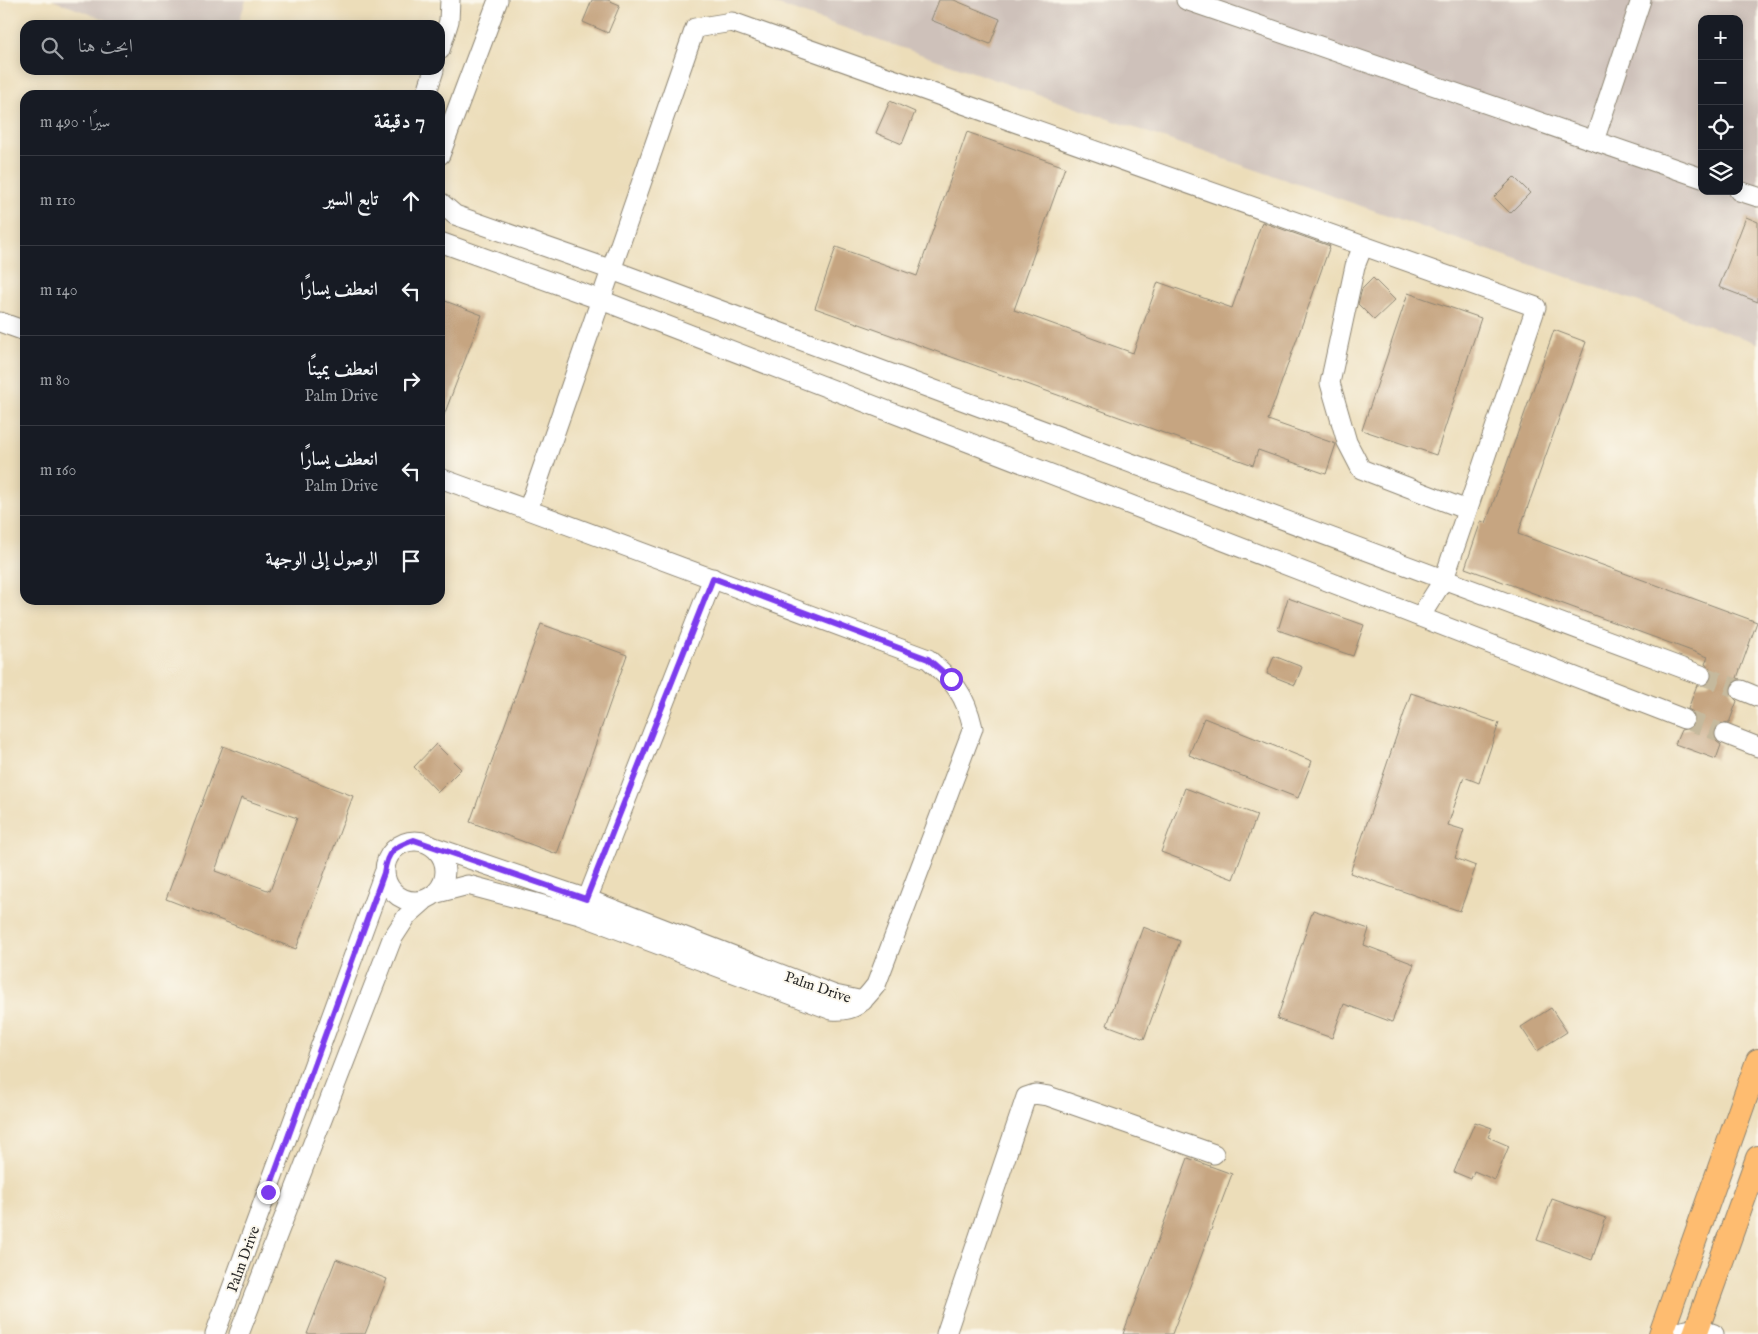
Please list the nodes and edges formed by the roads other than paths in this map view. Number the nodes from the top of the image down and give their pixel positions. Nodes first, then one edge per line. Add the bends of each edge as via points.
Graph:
1 (450, 0) edge
2 (498, 0) edge
3 (1186, 0) edge
4 (1641, 0) edge
5 (445, 32) edge
6 (432, 75) edge
7 (428, 90) edge
8 (445, 141) edge
9 (1594, 141) junction
10 (1698, 177) edge
11 (1743, 192) edge
12 (1758, 197) edge
13 (445, 207) edge
14 (445, 244) edge
15 (1363, 246) junction
16 (612, 270) junction
17 (601, 300) junction
18 (0, 322) edge
19 (20, 329) edge
20 (445, 480) edge
21 (528, 510) junction
22 (1468, 510) junction
23 (713, 578) junction
24 (1444, 580) junction
25 (1420, 616) junction
26 (1701, 675) tunnel mouth
27 (1684, 719) tunnel mouth
28 (1725, 734) tunnel mouth
29 (1758, 748) edge
30 (434, 847) junction
31 (384, 873) junction
32 (430, 897) junction
33 (584, 907) junction
34 (1758, 1061) edge
35 (1214, 1154) dead end
36 (1758, 1158) edge
37 (1702, 1332) edge
38 (215, 1334) edge
39 (239, 1334) edge
40 (946, 1334) edge
41 (1661, 1334) edge
42 (1665, 1334) edge

1 - 5 street
2 - 8 street
3 - 9 street
4 - 9 street
6 - 7 street
9 - 10 street
11 - 12 street
13 - 16 street via 454,215
14 - 17 street
15 - 16 street via 732,22 695,28
15 - 22 street via 1355,266 1330,382 1346,442 1361,469
15 - 22 street via 1536,307
16 - 17 street
16 - 24 street
17 - 21 street
17 - 25 street
18 - 19 street
20 - 21 street
21 - 23 street
22 - 24 street
23 - 33 street
23 - 33 street, Palm Drive via 928,659 951,679 968,705 973,728 876,985 863,1001 847,1011 832,1010
24 - 25 street
24 - 26 street
25 - 27 street
28 - 29 street
30 - 31 street, Palm Drive via 414,840 396,847 386,860
30 - 32 street, Palm Drive via 444,860 445,877
30 - 33 street, Palm Drive
31 - 32 street, Palm Drive via 392,892 404,901
31 - 38 street, Palm Drive
32 - 33 street, Palm Drive via 468,885
32 - 39 street, Palm Drive via 407,916 392,939
34 - 41 main road
35 - 40 street via 1048,1096 1036,1094 1026,1097
36 - 37 main road
37 - 42 street

